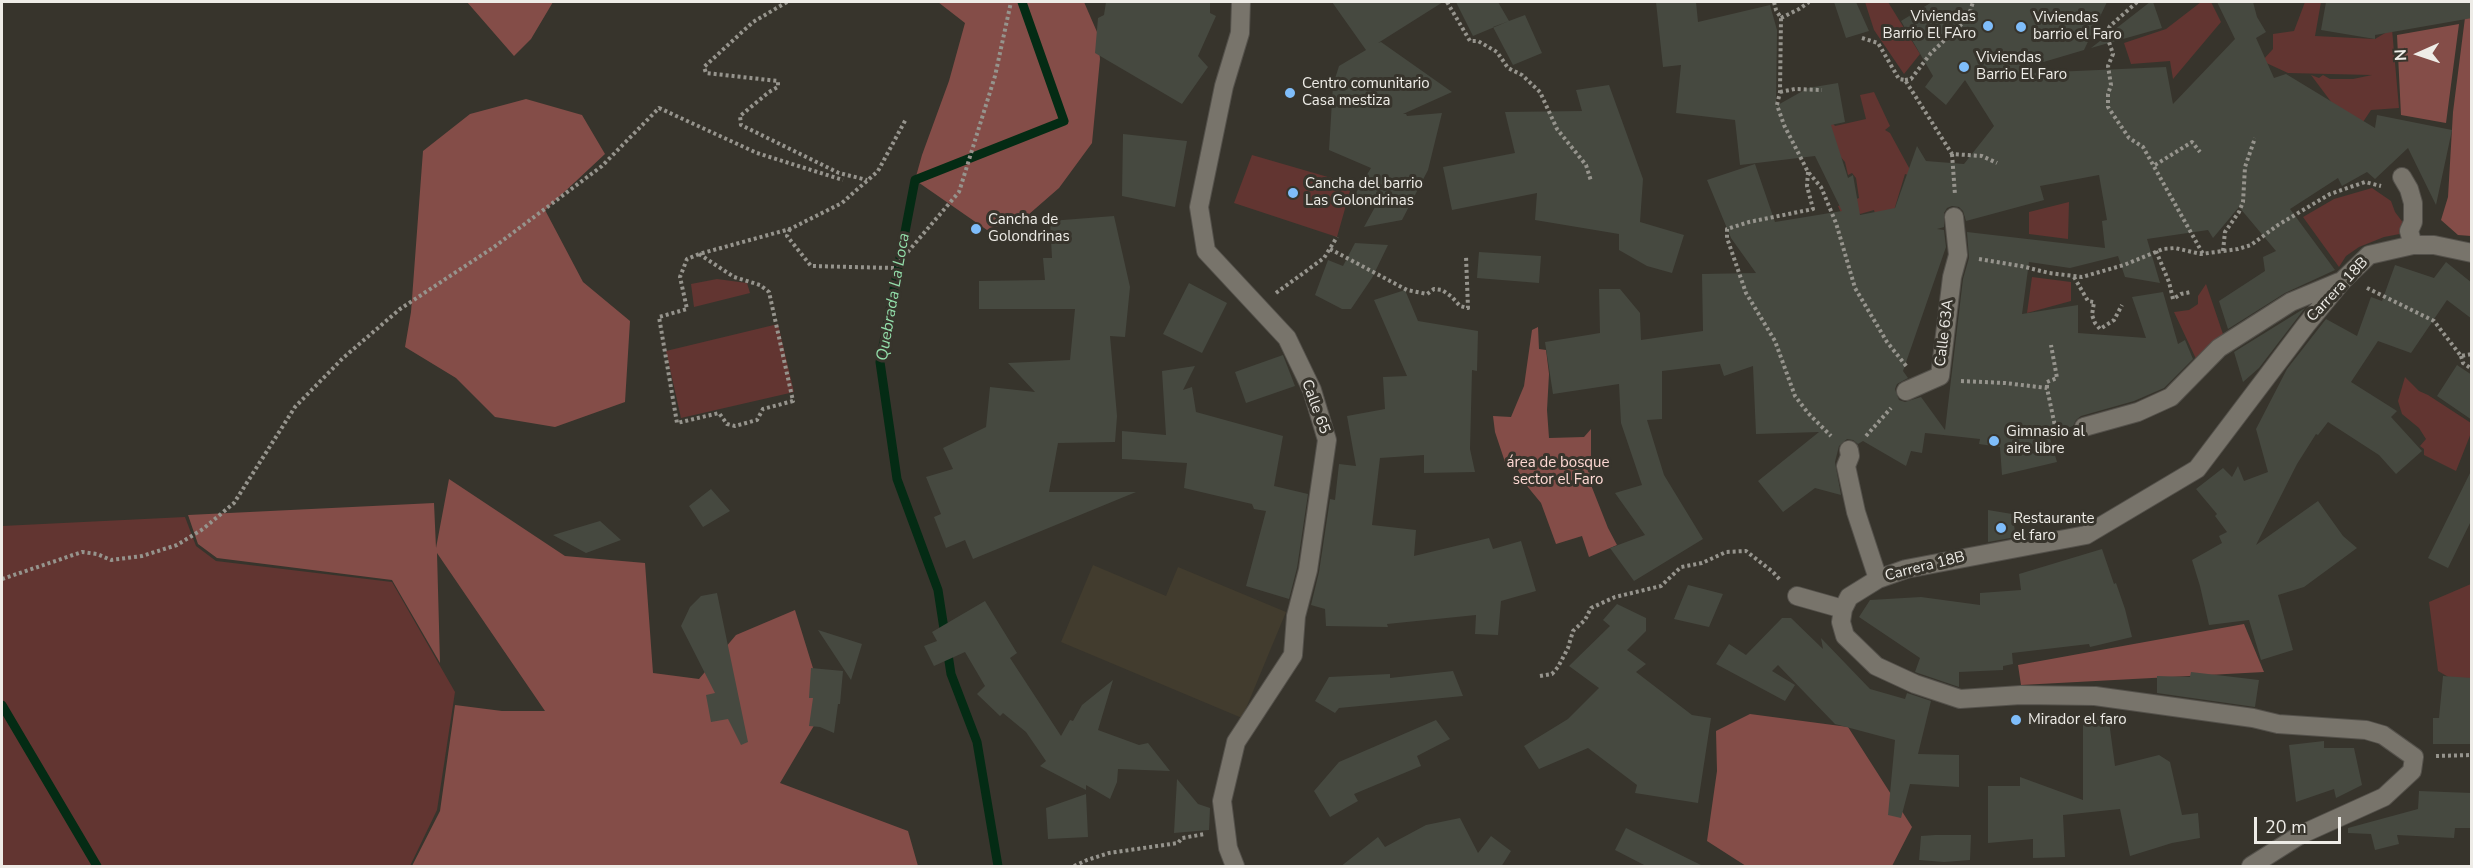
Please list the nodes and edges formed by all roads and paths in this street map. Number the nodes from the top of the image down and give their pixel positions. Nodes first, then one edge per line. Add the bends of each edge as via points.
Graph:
1 (787, 2) edge
2 (1011, 2) edge
3 (1240, 2) edge
4 (1447, 2) edge
5 (1774, 2) edge
6 (1809, 2) edge
7 (1972, 2) edge
8 (2137, 2) edge
9 (1781, 18) junction
10 (1862, 38) dead end
11 (1905, 80) junction
12 (1822, 90) dead end
13 (1780, 92) junction
14 (906, 119) dead end
15 (2255, 138) dead end
16 (2200, 152) dead end
17 (1952, 154) junction
18 (1997, 163) dead end
19 (2154, 165) junction
20 (1808, 172) junction
21 (839, 173) junction
22 (2402, 177) dead end
23 (867, 180) junction
24 (1591, 181) dead end
25 (2389, 190) dead end
26 (1954, 217) joint
27 (790, 229) junction
28 (1337, 237) dead end
29 (2413, 245) junction
30 (1330, 249) junction
31 (2156, 251) junction
32 (2223, 251) junction
33 (2472, 253) edge
34 (699, 254) junction
35 (2203, 254) junction
36 (1958, 255) junction
37 (1466, 256) dead end
38 (2074, 277) junction
39 (2343, 280) junction
40 (2191, 292) dead end
41 (2122, 305) dead end
42 (1255, 306) junction
43 (2051, 345) dead end
44 (2472, 354) edge
45 (2461, 356) junction
46 (2472, 369) edge
47 (1924, 384) junction
48 (2047, 388) junction
49 (1906, 391) joint
50 (2084, 427) joint
51 (1850, 453) junction
52 (2, 579) edge
53 (1878, 579) junction
54 (1797, 596) joint
55 (1843, 609) junction
56 (1540, 676) dead end
57 (2472, 755) edge
58 (2414, 757) junction
59 (1226, 835) junction
60 (1074, 867) edge
61 (1235, 867) edge
62 (2251, 867) edge

1 - 21 path via 753,22 705,67 706,73 778,81 778,87 740,116 741,125
2 - 27 path via 995,76 959,192 894,268 811,266 787,236
3 - 42 street, Calle 65 via 1240,33 1224,86 1199,207 1206,251
4 - 24 path via 1470,41 1478,41 1497,52 1508,68 1540,92 1557,129 1586,165
5 - 9 path
6 - 9 path
7 - 11 path via 1968,18 1927,58 1911,80
8 - 19 path via 2106,33 2113,54 2108,66 2108,108
9 - 13 path
10 - 11 path via 1878,43 1899,79
11 - 17 path
12 - 13 path
13 - 20 path via 1777,105
14 - 23 path via 878,171
15 - 32 path via 2245,167 2243,202 2225,232
16 - 19 path via 2192,142
17 - 18 path via 1982,156
17 - 26 path
19 - 35 path
20 - 47 path via 1821,187 1836,223 1855,288 1887,342
20 - 51 path via 1813,209 1727,229 1727,238 1746,293 1775,341 1795,396
21 - 23 path
21 - 52 path via 843,180 757,153 658,108 602,165 494,248 400,309 343,358 295,407 234,503 203,529 177,545 142,556 111,560 82,552
22 - 29 street via 2413,203 2409,231
23 - 27 path via 842,202
25 - 32 path via 2365,183 2330,194 2251,245
26 - 36 street, Calle 63A
27 - 34 path
28 - 30 path
29 - 33 street, Carrera 18B
29 - 39 street, Carrera 18B via 2369,255
30 - 37 path via 1407,290 1427,294 1434,289 1442,290 1468,308
30 - 42 path via 1324,258
31 - 35 path via 2175,248
31 - 38 path via 2124,265
31 - 40 path via 2173,299
32 - 35 path
34 - 34 path via 734,277 769,292 793,401 763,409 757,420 735,426 727,424 719,413 677,423 659,317 687,309 680,277 687,259
36 - 38 path
36 - 47 street, Calle 63A via 1940,376
38 - 41 path via 2088,301 2094,302 2092,315 2100,329 2114,320
39 - 45 path via 2434,321
39 - 50 street via 2291,302 2218,348 2171,397 2138,412
39 - 53 street, Carrera 18B via 2292,341 2197,469 2086,536 1906,569
42 - 59 street, Calle 65 via 1287,338 1312,390 1328,440 1308,570 1296,616 1293,655 1236,742 1222,801
43 - 48 path via 2057,378 2047,382
44 - 45 path
45 - 46 path
47 - 48 path via 1984,381
47 - 49 street, Calle 63A
48 - 50 path via 2057,436
49 - 51 path
51 - 53 street via 1846,466 1856,512
53 - 55 street, Carrera 18B via 1849,597
54 - 55 street
54 - 56 path via 1746,551 1726,552 1681,567 1661,586 1591,608 1573,631 1558,667 1552,674
55 - 58 street via 1845,636 1876,666 1960,699 2095,696 2278,724 2366,730 2383,735
57 - 58 path
58 - 62 street via 2412,771 2384,797 2300,836
59 - 60 path via 1196,835 1178,843 1109,853
59 - 61 street, Calle 65

